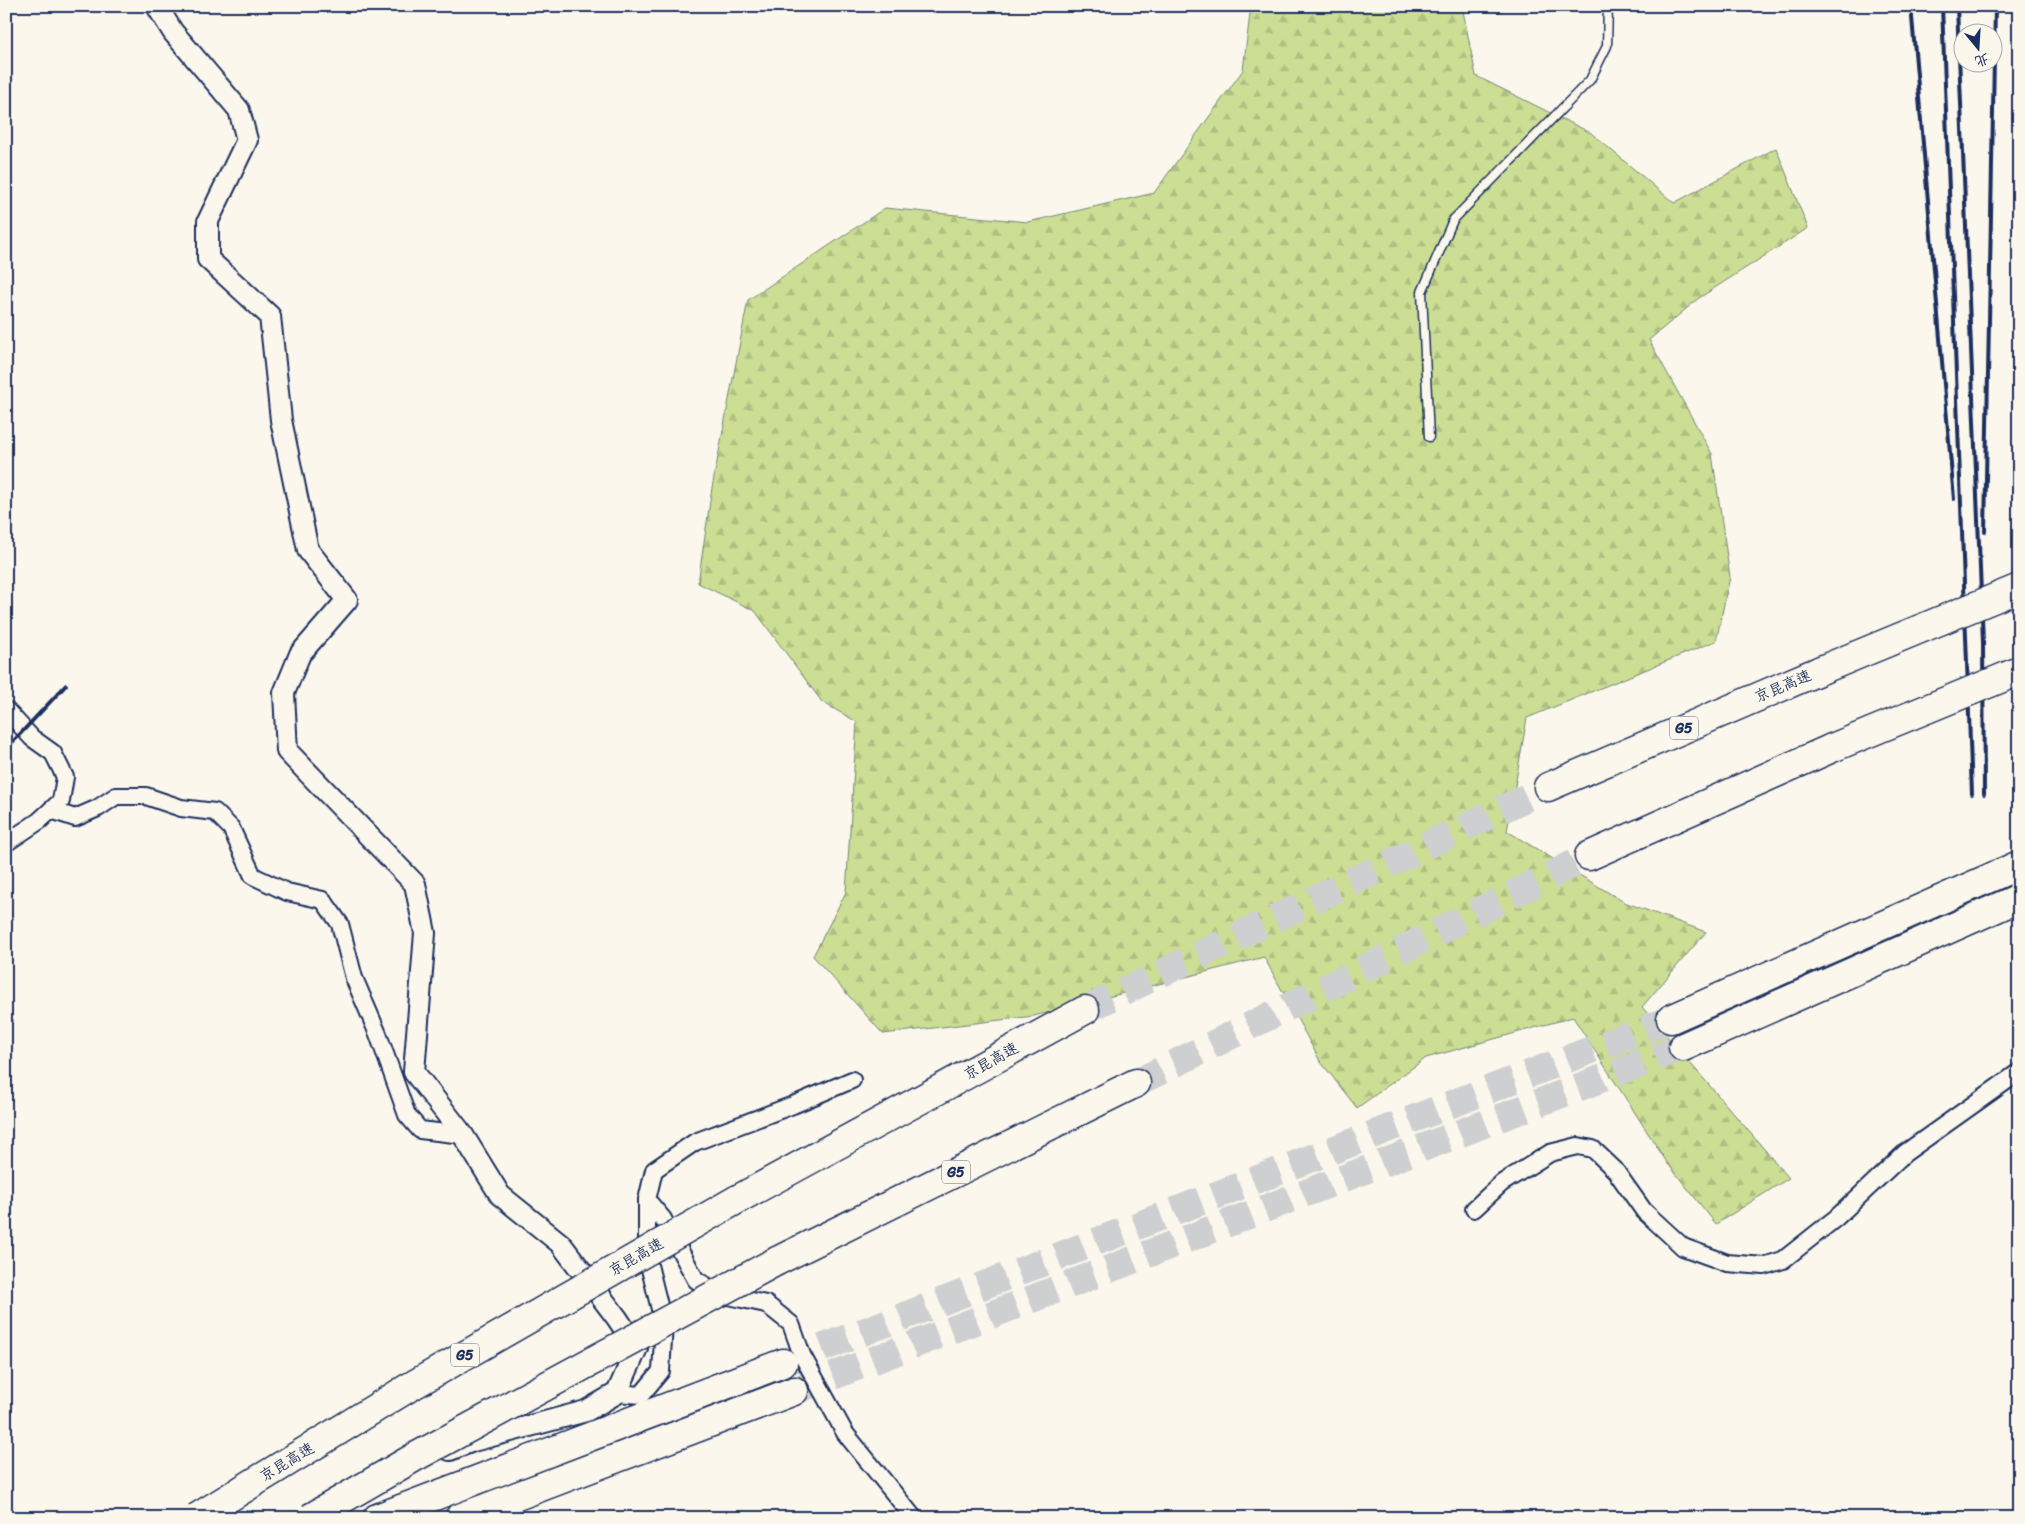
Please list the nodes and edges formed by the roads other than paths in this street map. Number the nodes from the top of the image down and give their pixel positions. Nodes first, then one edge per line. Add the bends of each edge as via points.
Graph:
1 (159, 6) edge
2 (1608, 6) edge
3 (1429, 437) dead end
4 (2019, 588) edge
5 (2019, 671) edge
6 (6, 710) edge
7 (1548, 787) tunnel mouth
8 (52, 810) junction
9 (6, 843) edge
10 (1589, 856) tunnel mouth
11 (2019, 865) edge
12 (2019, 898) edge
13 (1085, 1010) tunnel mouth
14 (1671, 1020) tunnel mouth
15 (1683, 1047) tunnel mouth
16 (2019, 1072) edge
17 (852, 1080) dead end
18 (1136, 1083) tunnel mouth
19 (463, 1135) junction
20 (647, 1200) junction
21 (1474, 1209) dead end
22 (783, 1363) tunnel mouth
23 (794, 1391) tunnel mouth
24 (617, 1393) junction
25 (196, 1518) edge
26 (309, 1518) edge
27 (377, 1518) edge
28 (459, 1518) edge
29 (914, 1518) edge

1 - 19 street via 173,32 239,110 247,140 208,221 208,259 270,316 282,420 308,550 346,600 300,654 284,693 287,751 415,884 425,933 414,1072
2 - 3 lane via 1607,46 1590,80 1453,220 1422,292
4 - 7 highway, 京昆高速 / G5, bridge
5 - 10 highway, bridge via 1832,748
6 - 8 street via 32,738 53,753 65,778 61,801
8 - 9 street
8 - 19 street via 75,818 116,796 146,796 181,808 215,812 231,828 253,876 287,892 323,900 340,924 354,978 408,1115 420,1130
11 - 14 highway
12 - 15 highway
13 - 25 highway, 京昆高速 / G5, bridge via 738,1199 408,1388
16 - 21 street via 1905,1153 1836,1218 1784,1260 1764,1266 1727,1263 1683,1247 1644,1211 1615,1170 1593,1149 1578,1146 1550,1153 1502,1184
17 - 20 street via 695,1142 654,1170
18 - 26 highway, G5, bridge via 777,1261
19 - 24 street via 500,1195 561,1244 637,1348
20 - 24 street via 647,1257 664,1325 660,1371 641,1395
20 - 29 street via 663,1219 696,1280 723,1296 766,1304 791,1324 802,1355 845,1433
22 - 27 highway
23 - 28 highway
24 - 26 street via 586,1410 473,1441 350,1487 308,1514

